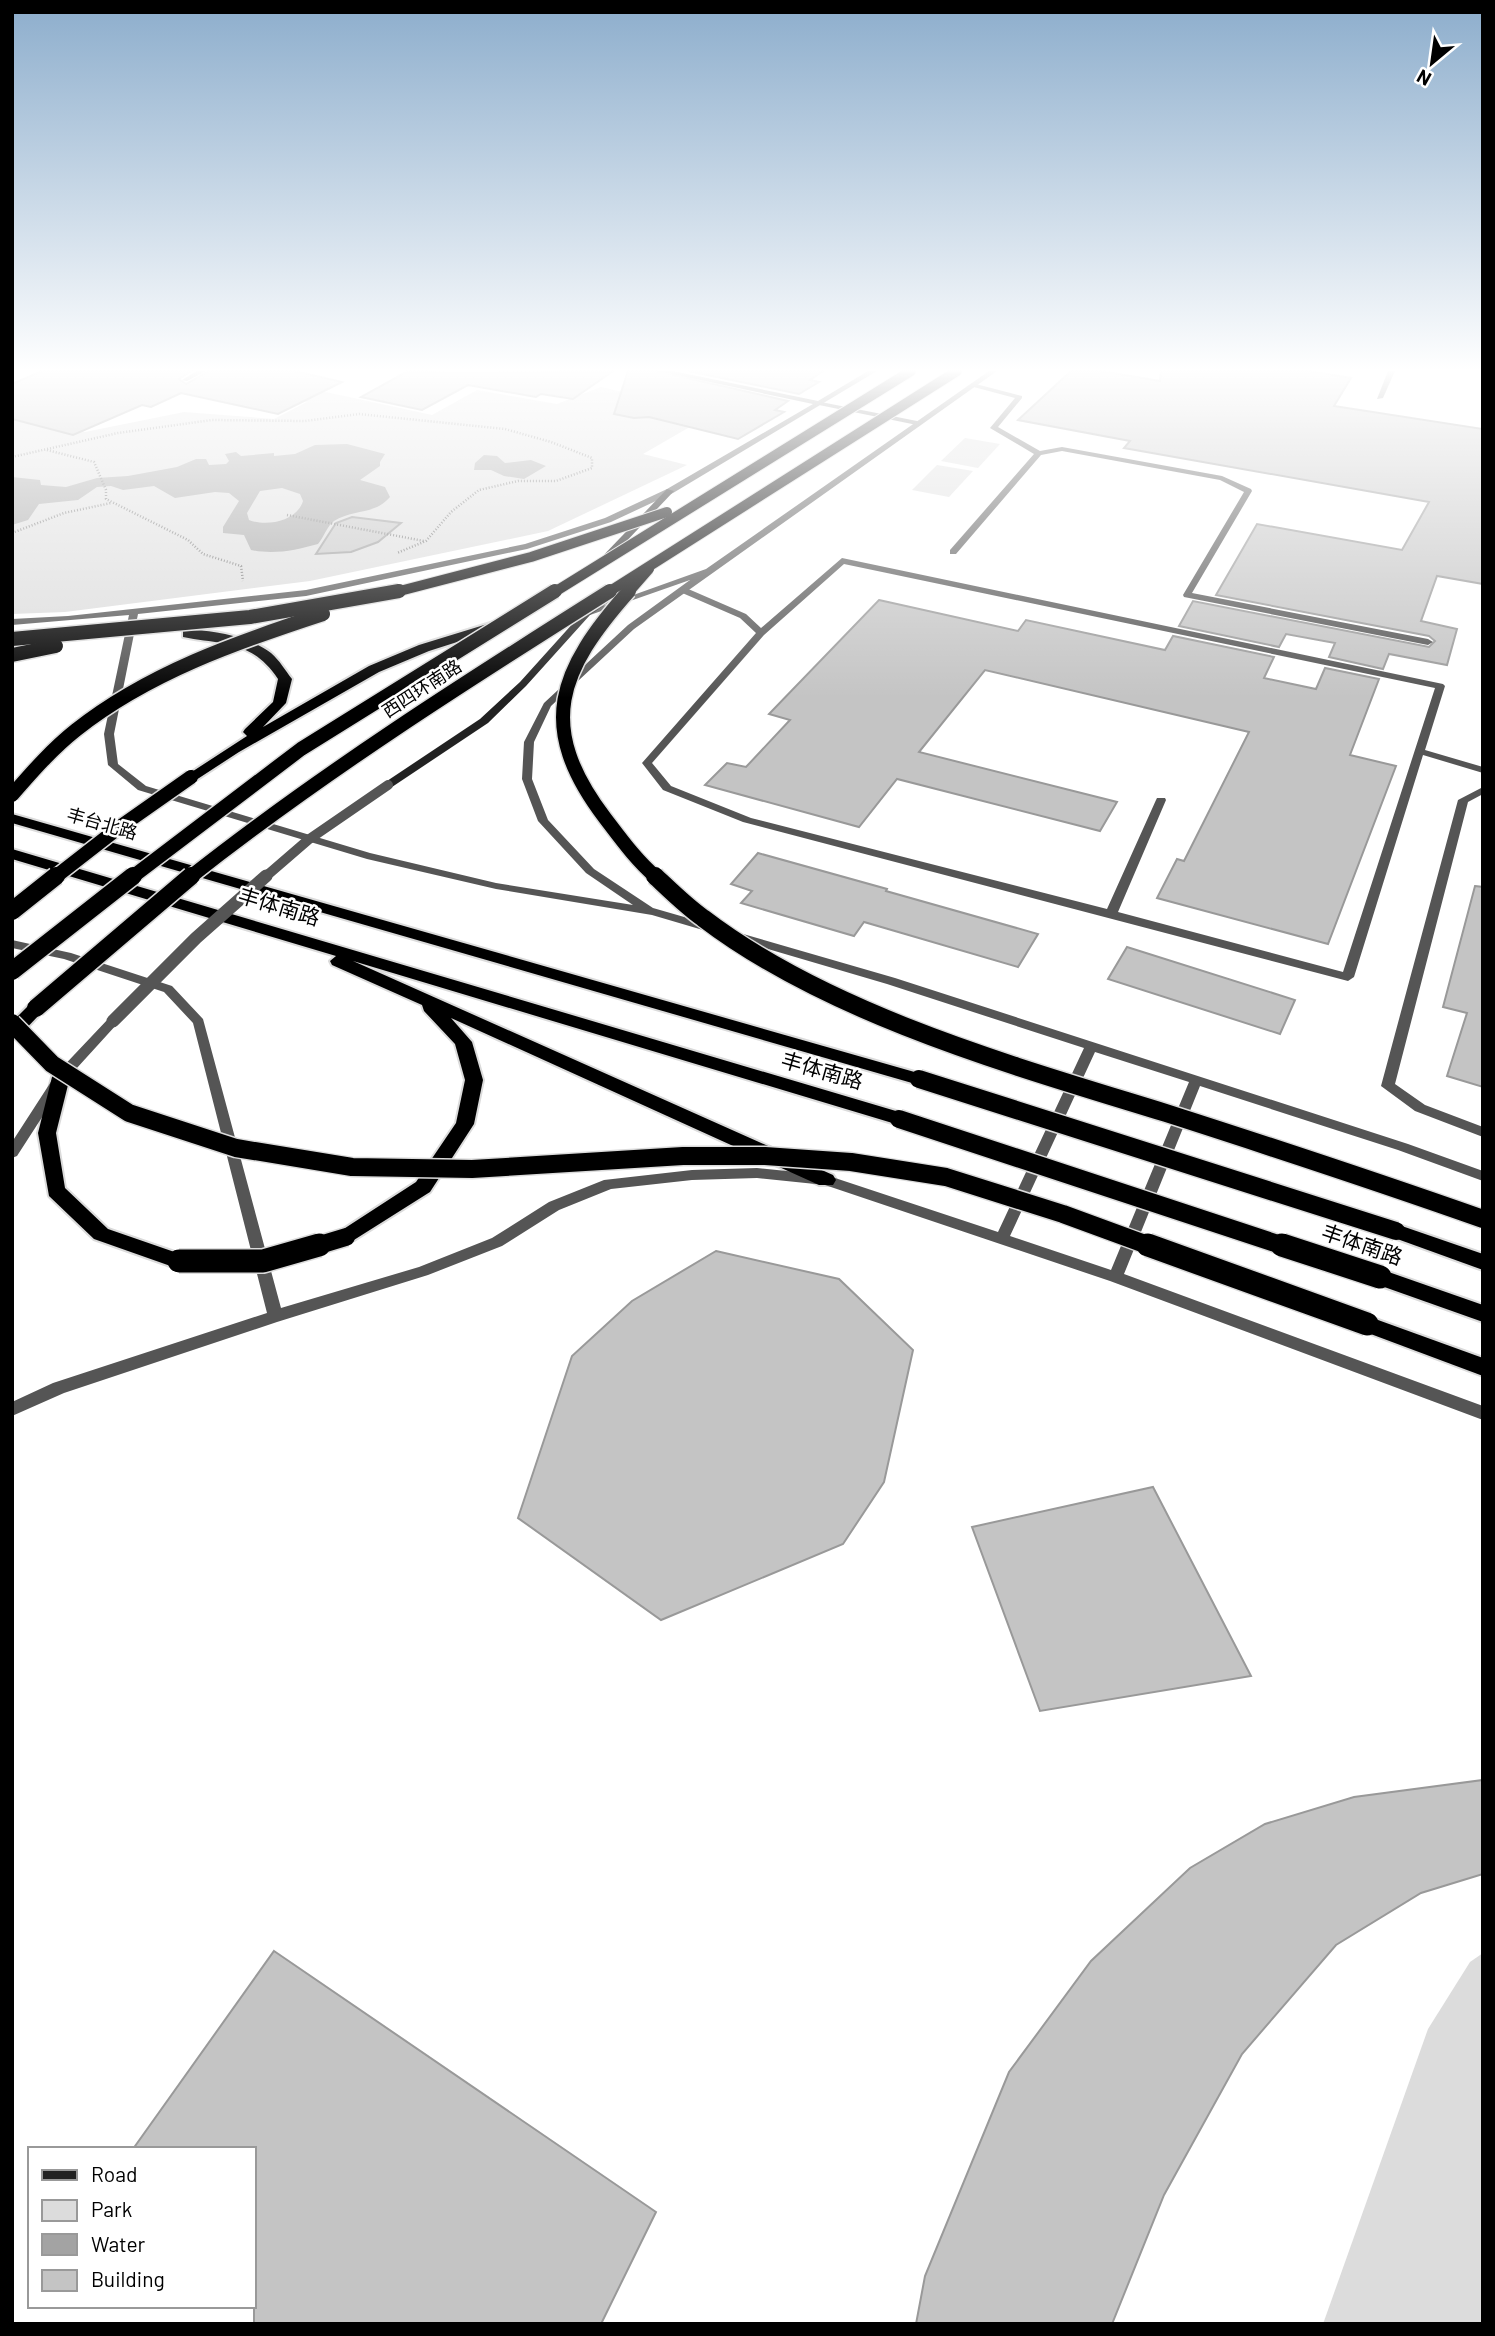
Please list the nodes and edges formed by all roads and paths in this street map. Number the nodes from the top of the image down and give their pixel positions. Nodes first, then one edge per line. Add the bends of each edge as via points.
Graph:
1 (103, 480) edge
2 (559, 480) edge
3 (689, 480) edge
4 (735, 480) edge
5 (735, 480) edge
6 (787, 480) edge
7 (791, 480) edge
8 (837, 480) edge
9 (1016, 480) edge
10 (1226, 480) edge
11 (670, 491) junction
12 (704, 499) junction
13 (111, 503) junction
14 (287, 515) dead end
15 (12, 533) edge
16 (426, 541) junction
17 (953, 552) dead end
18 (387, 556) dead end
19 (601, 563) junction
20 (649, 569) junction
21 (709, 571) junction
22 (243, 581) dead end
23 (683, 590) junction
24 (391, 593) junction
25 (134, 612) junction
26 (587, 613) junction
27 (12, 622) edge
28 (497, 625) joint
29 (761, 633) junction
30 (12, 639) edge
31 (1428, 642) dead end
32 (12, 655) edge
33 (233, 749) junction
34 (1419, 751) junction
35 (1483, 770) edge
36 (388, 785) joint
37 (1483, 790) edge
38 (12, 795) edge
39 (1161, 800) dead end
40 (12, 816) edge
41 (12, 854) edge
42 (181, 866) joint
43 (12, 912) edge
44 (653, 912) junction
45 (1111, 914) junction
46 (273, 931) junction
47 (12, 944) edge
48 (12, 971) edge
49 (425, 1001) junction
50 (12, 1023) edge
51 (12, 1033) edge
52 (1091, 1046) junction
53 (61, 1077) junction
54 (1196, 1080) junction
55 (1483, 1132) edge
56 (12, 1153) edge
57 (1483, 1176) edge
58 (826, 1180) junction
59 (1483, 1219) edge
60 (1002, 1238) junction
61 (1483, 1262) edge
62 (1115, 1277) junction
63 (1483, 1314) edge
64 (275, 1316) junction
65 (1483, 1367) edge
66 (12, 1409) edge
67 (1483, 1413) edge

1 - 13 path
2 - 16 path via 518,481 479,490 451,512
3 - 11 street
4 - 12 highway, 西四环南路, bridge
5 - 19 main road, 西四环南路
6 - 20 highway, 西四环南路, bridge
7 - 26 main road, 西四环南路
8 - 21 street, 西四环南路
9 - 17 street
10 - 31 street via 1248,491 1187,595
11 - 19 main road
11 - 25 street via 608,520 527,546 306,593
12 - 24 highway, bridge via 586,542
12 - 48 highway, 西四环南路, bridge via 301,749
13 - 15 path via 64,513
13 - 22 path via 188,540 203,554 242,566
14 - 16 path
16 - 18 path
19 - 28 main road, 西四环南路
20 - 51 highway, 西四环南路, bridge via 436,704 230,846 134,923
20 - 59 highway, bridge via 585,647 563,701 563,734 576,775 600,815 628,853 675,899 726,936 899,1023
21 - 23 street
21 - 26 street, 西四环南路
23 - 29 street via 743,616
23 - 44 street via 631,627 547,705 530,741 527,779 543,821 590,871
24 - 30 highway, bridge via 267,614
24 - 38 highway, bridge via 211,653 149,682 94,716 51,752
25 - 27 street
25 - 44 street via 110,734 113,765 142,788 367,856 496,886
26 - 36 main road, 西四环南路 via 484,721
28 - 33 highway via 374,668
29 - 34 street via 842,561 1440,686
29 - 45 street via 647,763 667,788 747,820
32 - 33 highway, bridge via 48,647 187,634 259,649 276,662 285,678 279,703
33 - 43 highway, bridge via 117,829
34 - 35 street
34 - 45 street via 1348,977
36 - 53 street, 西四环南路, bridge via 308,840 196,938
37 - 55 street via 1463,800 1388,1086 1420,1108
39 - 45 street
40 - 42 highway, 丰台北路
41 - 46 highway, 丰体南路
42 - 61 highway, 丰体南路, bridge via 919,1079
44 - 52 street via 891,981
46 - 49 highway
46 - 63 highway, 丰体南路, bridge via 899,1119
47 - 64 street via 67,956 168,989 199,1022
49 - 53 highway, bridge via 463,1042 474,1080 465,1124 423,1187 346,1237 263,1261 179,1261 101,1234 56,1191 47,1133
49 - 58 highway
50 - 65 highway, bridge via 52,1064 129,1112 236,1148 352,1167 472,1169 683,1156 765,1156 851,1162 946,1177 1050,1210
52 - 54 street
52 - 60 street
53 - 56 street, 西四环南路
54 - 57 street
54 - 62 street
58 - 60 street
58 - 64 street via 757,1173 609,1184 554,1206 497,1242 423,1271
60 - 62 street
62 - 67 street
64 - 66 street via 59,1388

